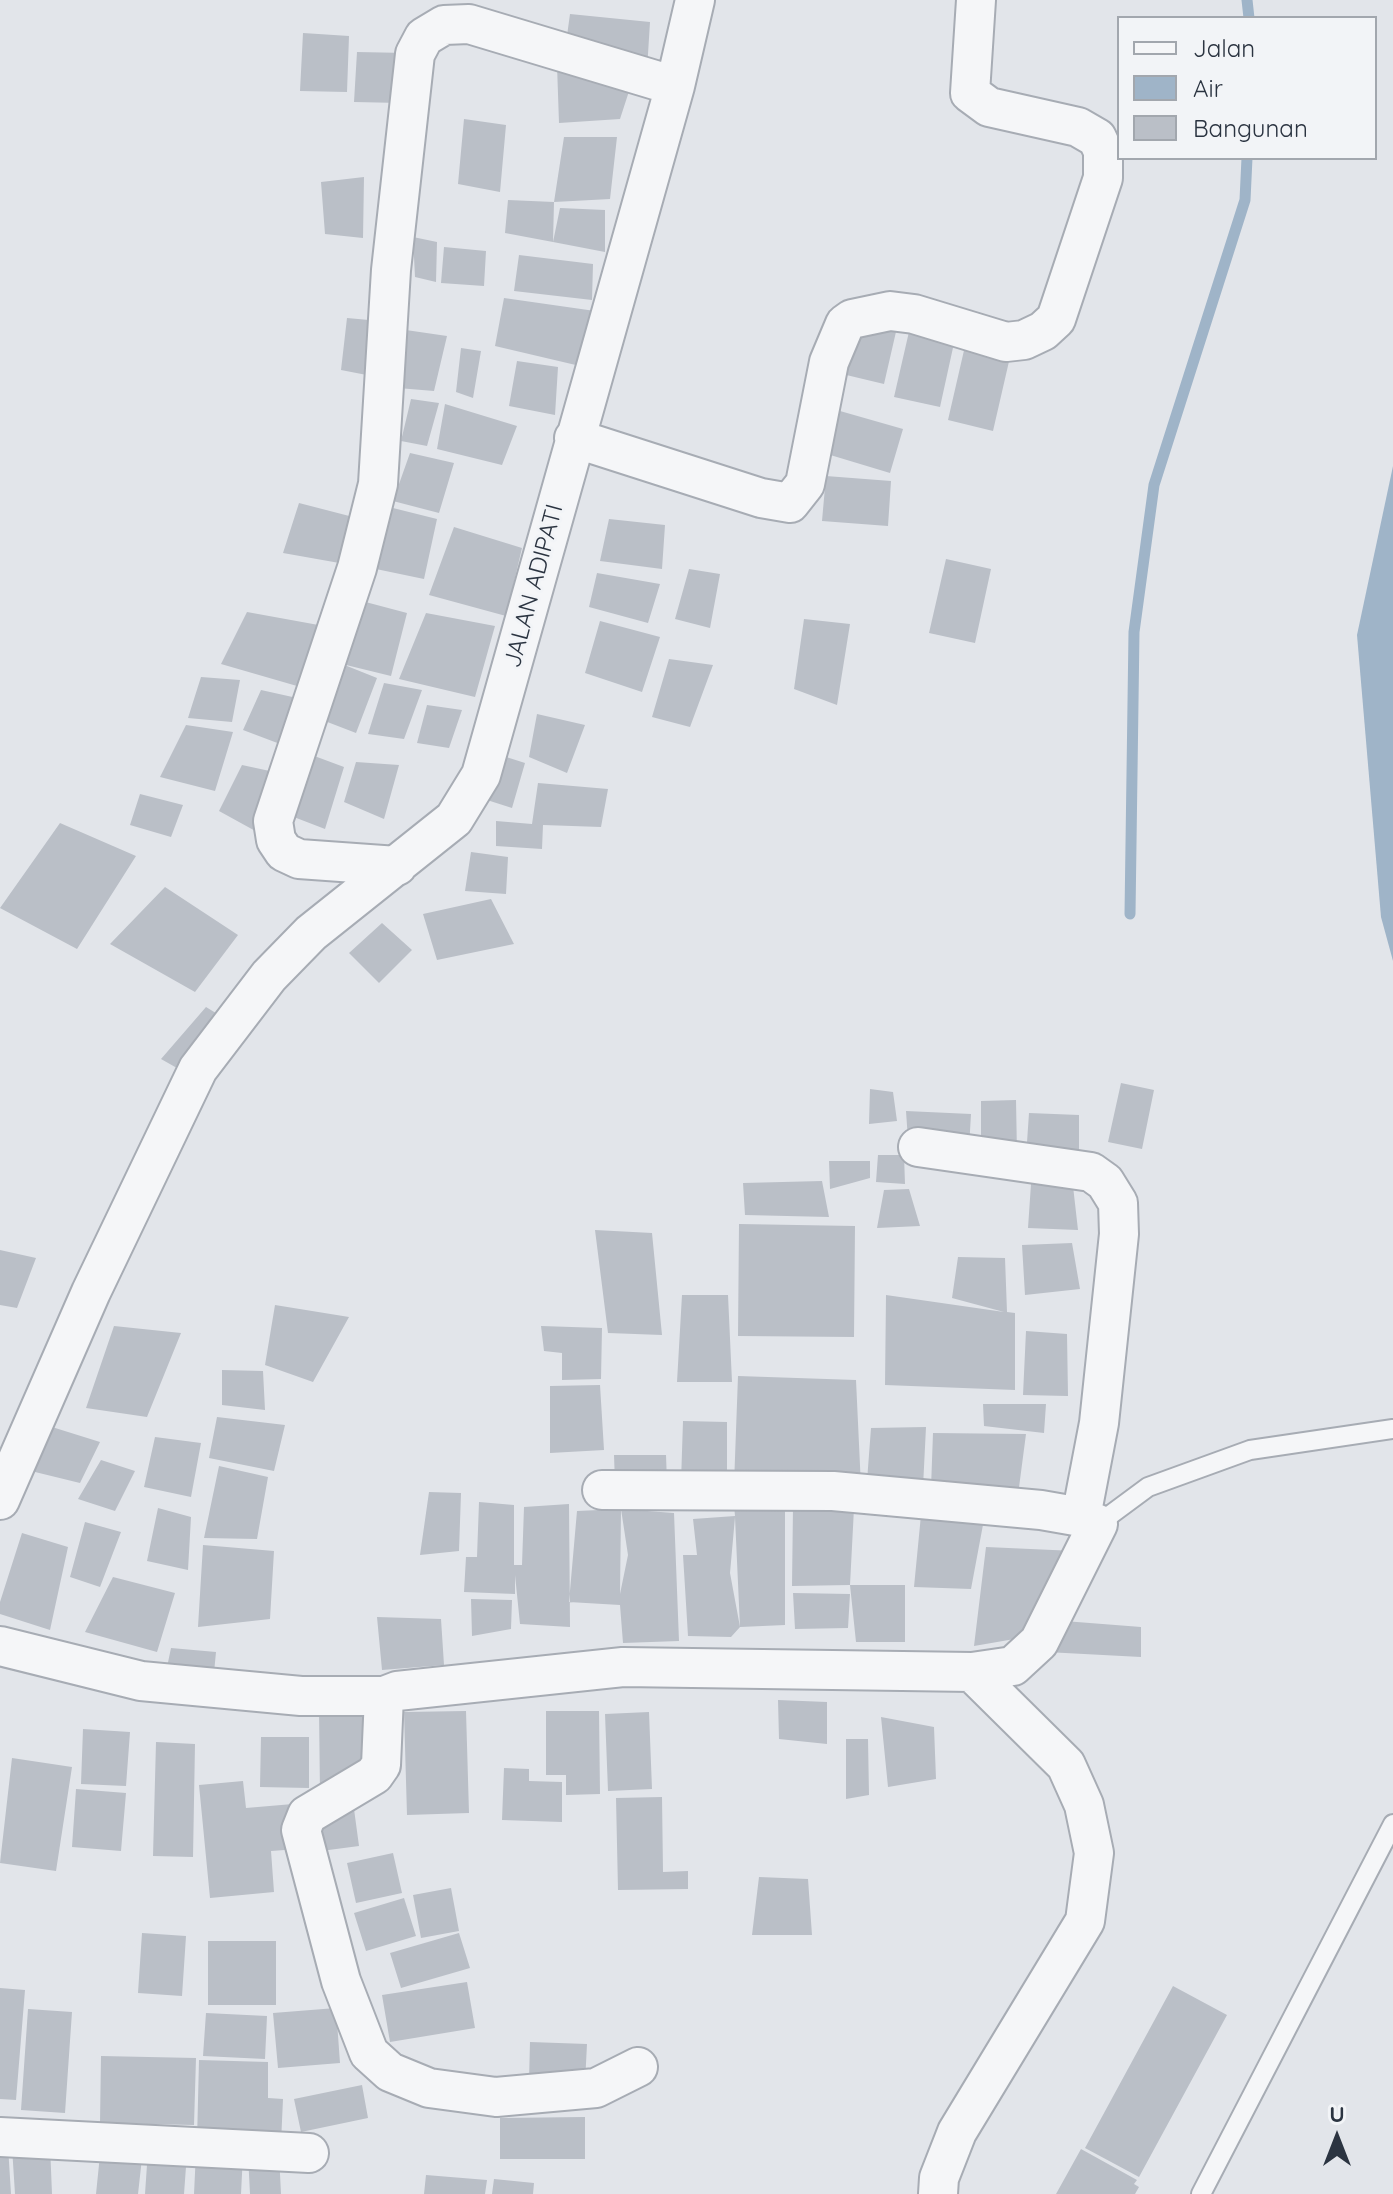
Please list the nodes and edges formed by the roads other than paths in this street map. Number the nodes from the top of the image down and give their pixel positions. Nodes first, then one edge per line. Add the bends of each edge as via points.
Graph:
1 (695, 0) edge
2 (976, 0) edge
3 (675, 86) junction
4 (574, 438) junction
5 (397, 866) junction
6 (918, 1147) dead end
7 (1393, 1429) edge
8 (602, 1490) dead end
9 (0, 1500) edge
10 (1090, 1520) junction
11 (0, 1646) edge
12 (972, 1672) junction
13 (384, 1696) junction
14 (1393, 1824) edge
15 (638, 2067) dead end
16 (0, 2137) edge
17 (309, 2153) dead end
18 (938, 2194) edge
19 (1201, 2194) edge

1 - 3 street, JALAN ADIPATI
2 - 4 street via 970,93 989,107 1078,127 1097,138 1103,151 1103,178 1056,319 1034,336 1006,342 914,314 890,311 852,319 829,362 805,484 790,503
3 - 4 street, JALAN ADIPATI
3 - 5 street via 469,24 444,25 424,37 415,54 391,270 378,484 357,568 273,821 284,852 299,859
4 - 5 street, JALAN ADIPATI via 481,775 454,819
5 - 9 street, JALAN ADIPATI via 311,933 269,976 198,1069
6 - 10 street via 1091,1172 1118,1203
7 - 10 lane via 1250,1450 1148,1487
8 - 10 street via 833,1491 963,1501
10 - 12 street via 1039,1642 1013,1666
11 - 13 street via 141,1681 234,1692
12 - 13 street via 623,1667
12 - 18 street via 1066,1765 1084,1805 1094,1853 1085,1921 957,2132
13 - 15 street via 381,1765 374,1775 307,1815 301,1830 341,1981 369,2053 390,2072 429,2088 496,2097 596,2088
14 - 19 lane
16 - 17 street

